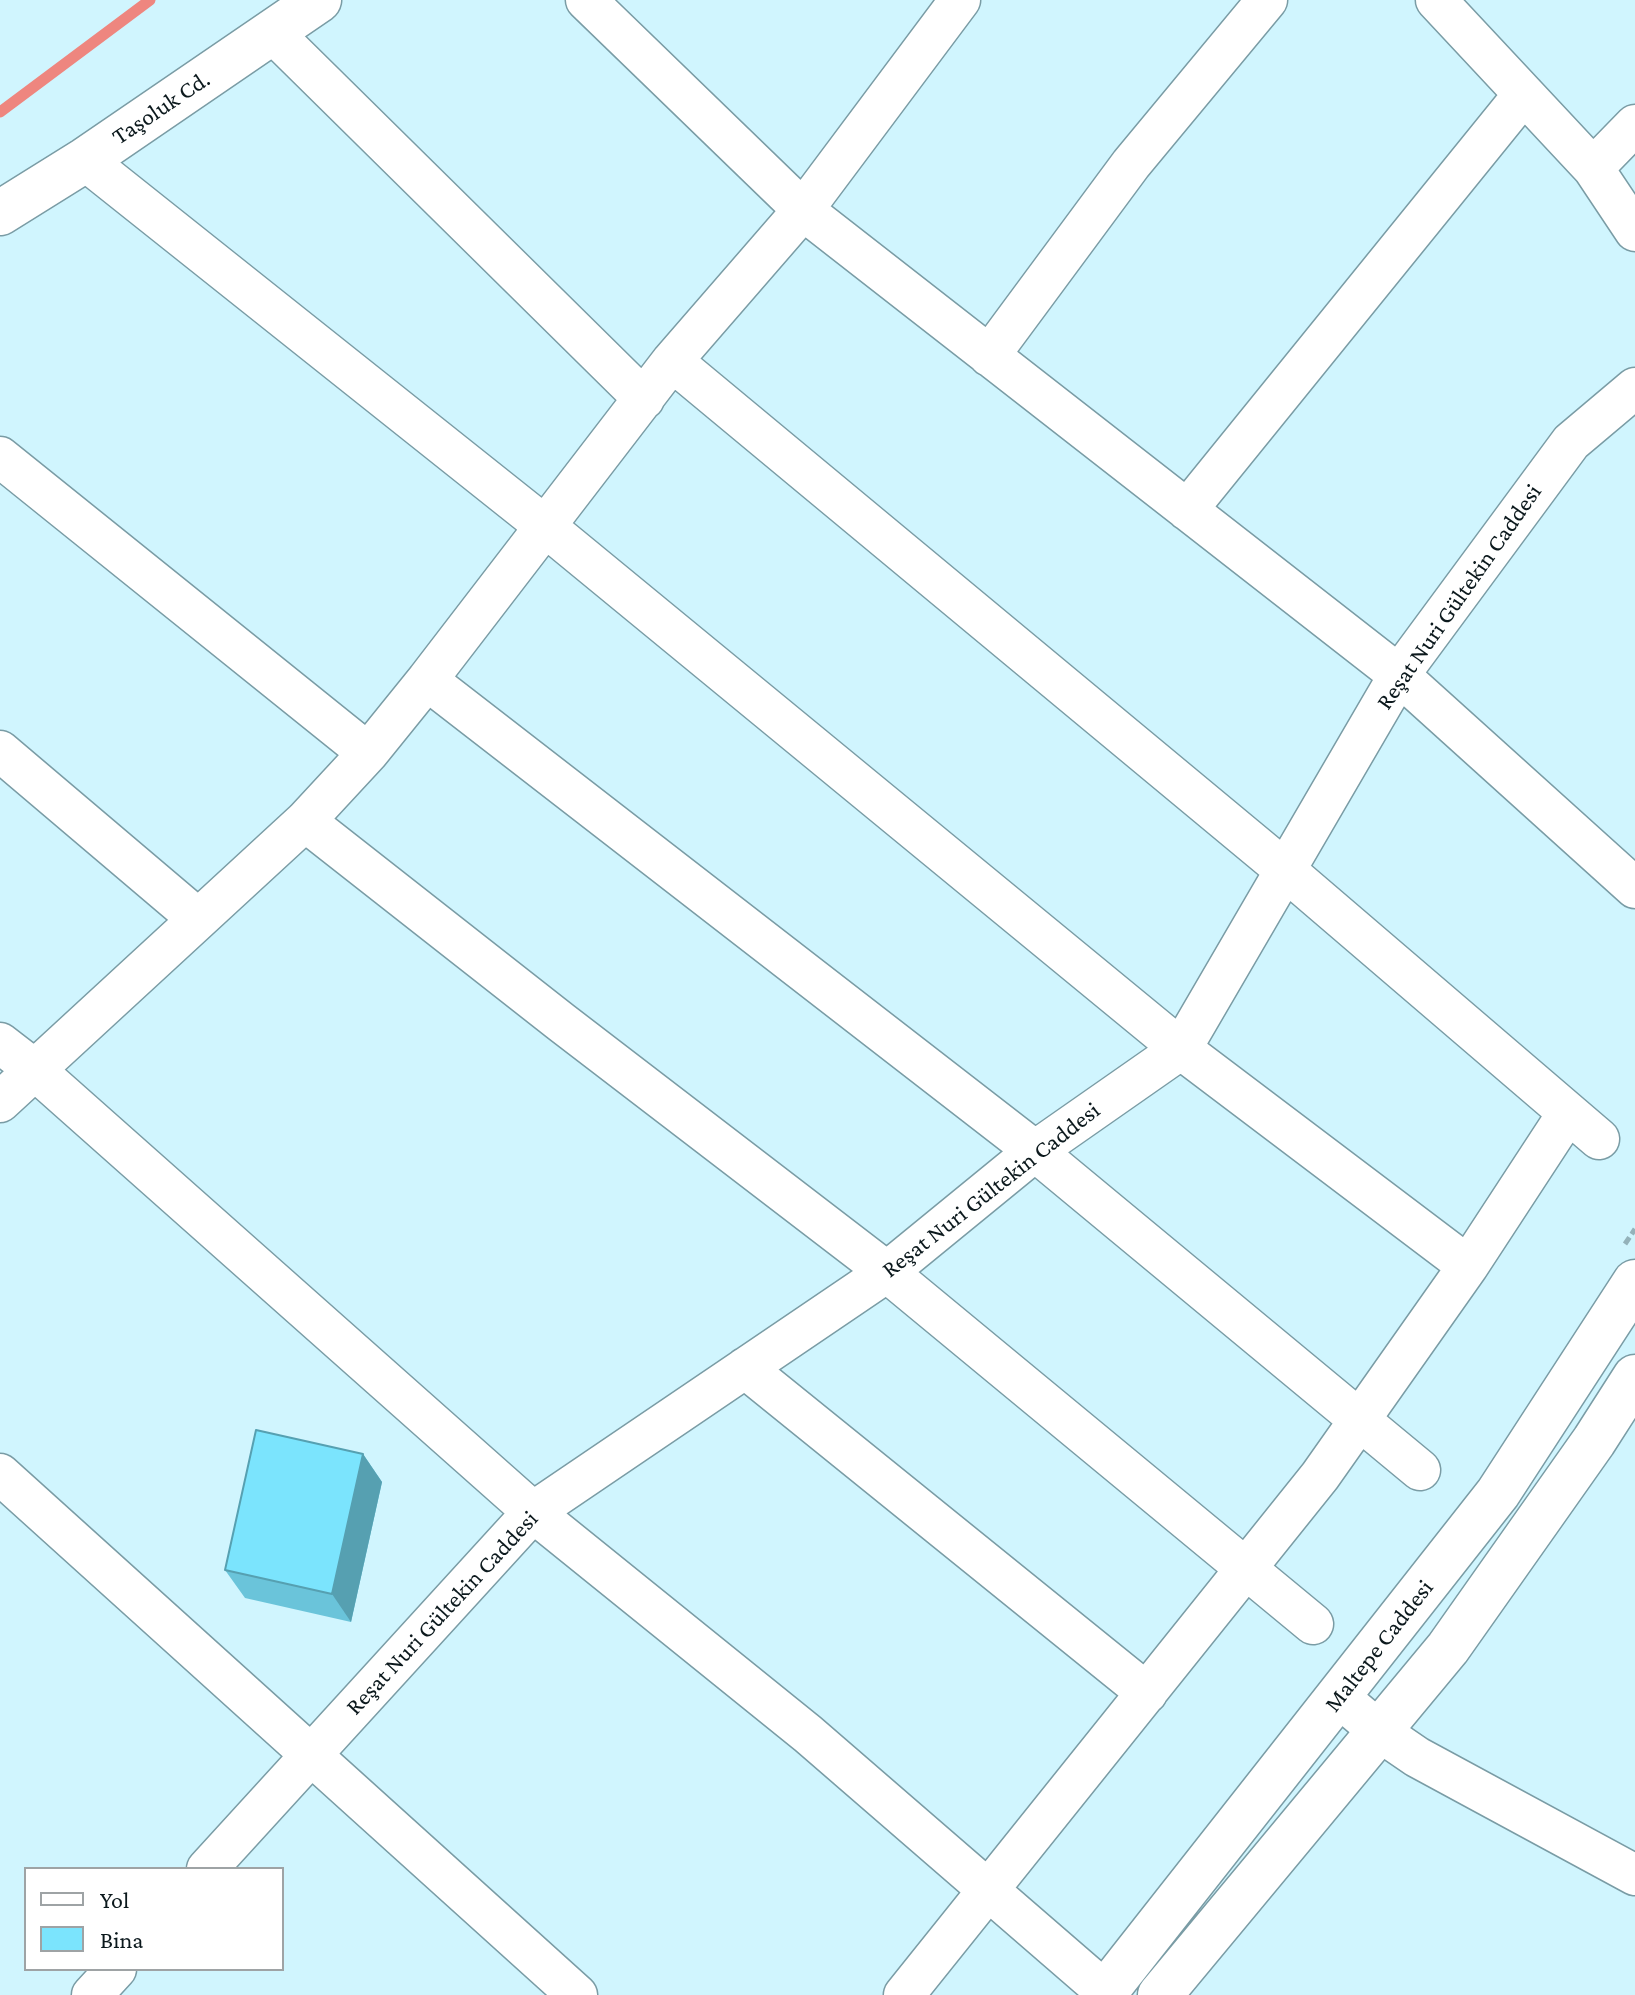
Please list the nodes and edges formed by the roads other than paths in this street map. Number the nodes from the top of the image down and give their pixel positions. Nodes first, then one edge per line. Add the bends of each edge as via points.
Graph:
1 (319, 0) edge
2 (586, 0) edge
3 (960, 0) edge
4 (1267, 0) edge
5 (1450, 5) edge
6 (272, 32) junction
7 (1524, 94) junction
8 (1635, 125) edge
9 (85, 160) junction
10 (1593, 168) junction
11 (803, 210) junction
12 (0, 213) edge
13 (1635, 231) edge
14 (989, 356) junction
15 (672, 361) junction
16 (1635, 388) edge
17 (644, 399) junction
18 (0, 457) edge
19 (1187, 510) junction
20 (546, 527) junction
21 (1399, 675) junction
22 (427, 680) junction
23 (0, 751) edge
24 (368, 753) junction
25 (305, 821) junction
26 (1285, 870) junction
27 (1635, 888) edge
28 (198, 919) junction
29 (0, 1043) edge
30 (1181, 1049) junction
31 (35, 1070) junction
32 (0, 1102) edge
33 (1568, 1113) junction
34 (1599, 1139) dead end
35 (1035, 1151) junction
36 (1468, 1266) junction
37 (887, 1272) junction
38 (1635, 1282) edge
39 (745, 1368) junction
40 (1635, 1377) edge
41 (1360, 1420) junction
42 (1420, 1470) dead end
43 (0, 1474) edge
44 (533, 1512) junction
45 (1246, 1568) junction
46 (1313, 1624) dead end
47 (1147, 1693) junction
48 (1339, 1697) junction
49 (1379, 1731) junction
50 (312, 1754) junction
51 (209, 1867) edge
52 (1635, 1875) edge
53 (989, 1891) junction
54 (114, 1971) edge
55 (1104, 1993) edge
56 (92, 1995) edge
57 (577, 1995) edge
58 (904, 1995) edge
59 (1160, 1995) edge

1 - 6 main road, Taşoluk Cd.
2 - 11 street
3 - 11 street
4 - 14 street via 1131,164
5 - 7 street
6 - 9 main road, Taşoluk Cd.
6 - 17 street
7 - 10 street
7 - 19 street
8 - 10 street
9 - 12 main road, Taşoluk Cd.
9 - 20 street
10 - 13 street
11 - 14 street
11 - 15 street
14 - 19 street
15 - 17 street
15 - 26 street
16 - 21 street, Reşat Nuri Gültekin Caddesi via 1571,442
17 - 20 street
18 - 24 street
19 - 21 street
20 - 22 street
20 - 30 street
21 - 26 street, Reşat Nuri Gültekin Caddesi
21 - 27 street
22 - 24 street
22 - 35 street
23 - 28 street
24 - 25 street
25 - 28 street
25 - 37 street
26 - 30 street, Reşat Nuri Gültekin Caddesi
26 - 33 street
28 - 31 street
29 - 31 street
30 - 35 street, Reşat Nuri Gültekin Caddesi
30 - 36 street
31 - 32 street
31 - 44 street
33 - 34 street
33 - 36 street
35 - 37 street, Reşat Nuri Gültekin Caddesi
35 - 41 street
36 - 41 street
37 - 39 street, Reşat Nuri Gültekin Caddesi
37 - 45 street
38 - 48 main road, Maltepe Caddesi via 1498,1493
39 - 44 street, Reşat Nuri Gültekin Caddesi
39 - 47 street
40 - 49 main road via 1499,1579
41 - 42 street
41 - 45 street
43 - 50 street
44 - 50 street, Reşat Nuri Gültekin Caddesi
44 - 53 street via 808,1734
45 - 46 street
45 - 47 street
47 - 53 street
48 - 49 street
48 - 55 main road, Maltepe Caddesi
49 - 52 street via 1417,1757
49 - 59 main road
50 - 51 street, Reşat Nuri Gültekin Caddesi
50 - 57 street
53 - 55 street
53 - 58 street
54 - 56 street

